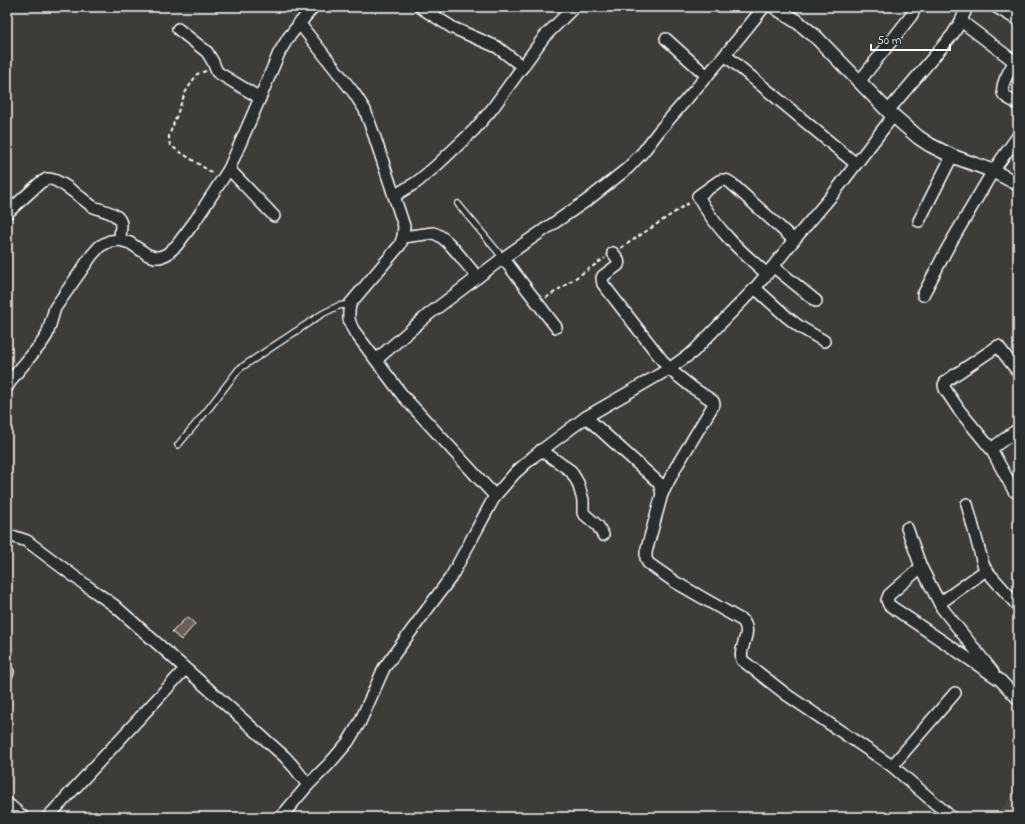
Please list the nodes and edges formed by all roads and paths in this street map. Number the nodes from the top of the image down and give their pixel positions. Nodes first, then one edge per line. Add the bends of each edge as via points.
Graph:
1 (313, 7) edge
2 (420, 7) edge
3 (574, 7) edge
4 (764, 7) edge
5 (775, 7) edge
6 (916, 7) edge
7 (967, 7) edge
8 (996, 7) edge
9 (1018, 20) edge
10 (961, 21) junction
11 (299, 23) junction
12 (178, 29) dead end
13 (666, 39) dead end
14 (726, 54) junction
15 (1016, 59) edge
16 (523, 68) junction
17 (217, 72) junction
18 (707, 76) junction
19 (859, 82) junction
20 (260, 98) junction
21 (1018, 104) edge
22 (890, 114) junction
23 (1018, 136) edge
24 (952, 156) junction
25 (856, 164) junction
26 (229, 169) junction
27 (993, 171) junction
28 (222, 180) junction
29 (1018, 184) edge
30 (394, 196) junction
31 (458, 204) dead end
32 (7, 213) edge
33 (274, 216) dead end
34 (919, 221) dead end
35 (402, 237) junction
36 (120, 240) junction
37 (794, 240) junction
38 (614, 253) dead end
39 (504, 258) junction
40 (770, 270) junction
41 (478, 277) junction
42 (755, 288) junction
43 (923, 295) dead end
44 (816, 301) dead end
45 (350, 304) junction
46 (556, 327) dead end
47 (824, 341) dead end
48 (376, 360) junction
49 (669, 369) junction
50 (1018, 372) edge
51 (7, 387) edge
52 (586, 417) junction
53 (1018, 429) edge
54 (178, 445) dead end
55 (991, 449) junction
56 (541, 450) junction
57 (1014, 491) dead end
58 (662, 494) junction
59 (496, 496) junction
60 (967, 504) dead end
61 (907, 528) dead end
62 (603, 535) dead end
63 (7, 536) edge
64 (921, 567) junction
65 (986, 570) junction
66 (940, 603) junction
67 (1018, 606) edge
68 (185, 669) junction
69 (1000, 680) junction
70 (956, 693) dead end
71 (1018, 699) edge
72 (892, 766) junction
73 (308, 785) junction
74 (7, 803) edge
75 (23, 817) edge
76 (48, 817) edge
77 (281, 817) edge
78 (951, 817) edge

1 - 11 street
2 - 16 street via 453,28 497,47
3 - 16 street via 544,37
4 - 14 street
5 - 19 street via 816,37
6 - 19 street via 912,16
7 - 10 street
8 - 9 street
10 - 15 street
10 - 22 street
11 - 20 street via 279,53
11 - 30 street via 365,110
12 - 17 street via 207,52
13 - 18 street
14 - 18 street
14 - 25 street
15 - 21 street via 1002,90 1005,96
16 - 30 street via 474,130 417,182
17 - 20 street
17 - 28 path via 205,71 197,74 185,93 169,142 171,146
18 - 39 street via 628,168 589,199
19 - 22 street
20 - 26 street
22 - 24 street via 918,137
22 - 25 street
23 - 27 street
24 - 27 street
24 - 34 street
25 - 37 street
26 - 28 street
26 - 33 street
27 - 29 street
27 - 43 street
28 - 36 street via 177,246 167,254 155,258
30 - 35 street via 404,226
31 - 39 lane
32 - 36 street via 41,182 52,180 61,183 97,209 115,215 121,224
35 - 41 street via 438,234
35 - 45 street via 400,245
36 - 51 street via 110,240 92,255 55,308 47,335
37 - 40 street
37 - 40 street via 726,180 718,181 698,196 706,212 739,250
38 - 49 street via 619,260 618,265 603,276 603,284
39 - 41 street
39 - 46 street
40 - 42 street
40 - 44 street
41 - 48 street via 429,314
42 - 47 street via 800,327
42 - 49 street via 693,352
45 - 48 street via 349,323
45 - 54 lane via 338,306 322,314 238,368
48 - 59 street via 403,396
49 - 52 street
49 - 58 street via 714,404
50 - 55 street via 998,346 946,381 944,385 959,410
52 - 56 street
52 - 58 street via 656,479
53 - 55 street
55 - 57 street
56 - 59 street via 515,473
56 - 62 street via 571,472 578,483 583,500 583,512 595,522
58 - 72 street via 646,552 648,563 743,622 747,630 741,652 742,660
59 - 73 street via 451,577 384,668 360,722 348,742
60 - 65 street via 982,564
61 - 64 street
63 - 68 street via 27,541 115,606
64 - 66 street
64 - 69 street via 889,595 889,605
65 - 66 street
65 - 67 street
66 - 69 street
68 - 73 street via 285,757
68 - 76 street
69 - 71 street
70 - 72 street
72 - 78 street
73 - 77 street
74 - 75 street

